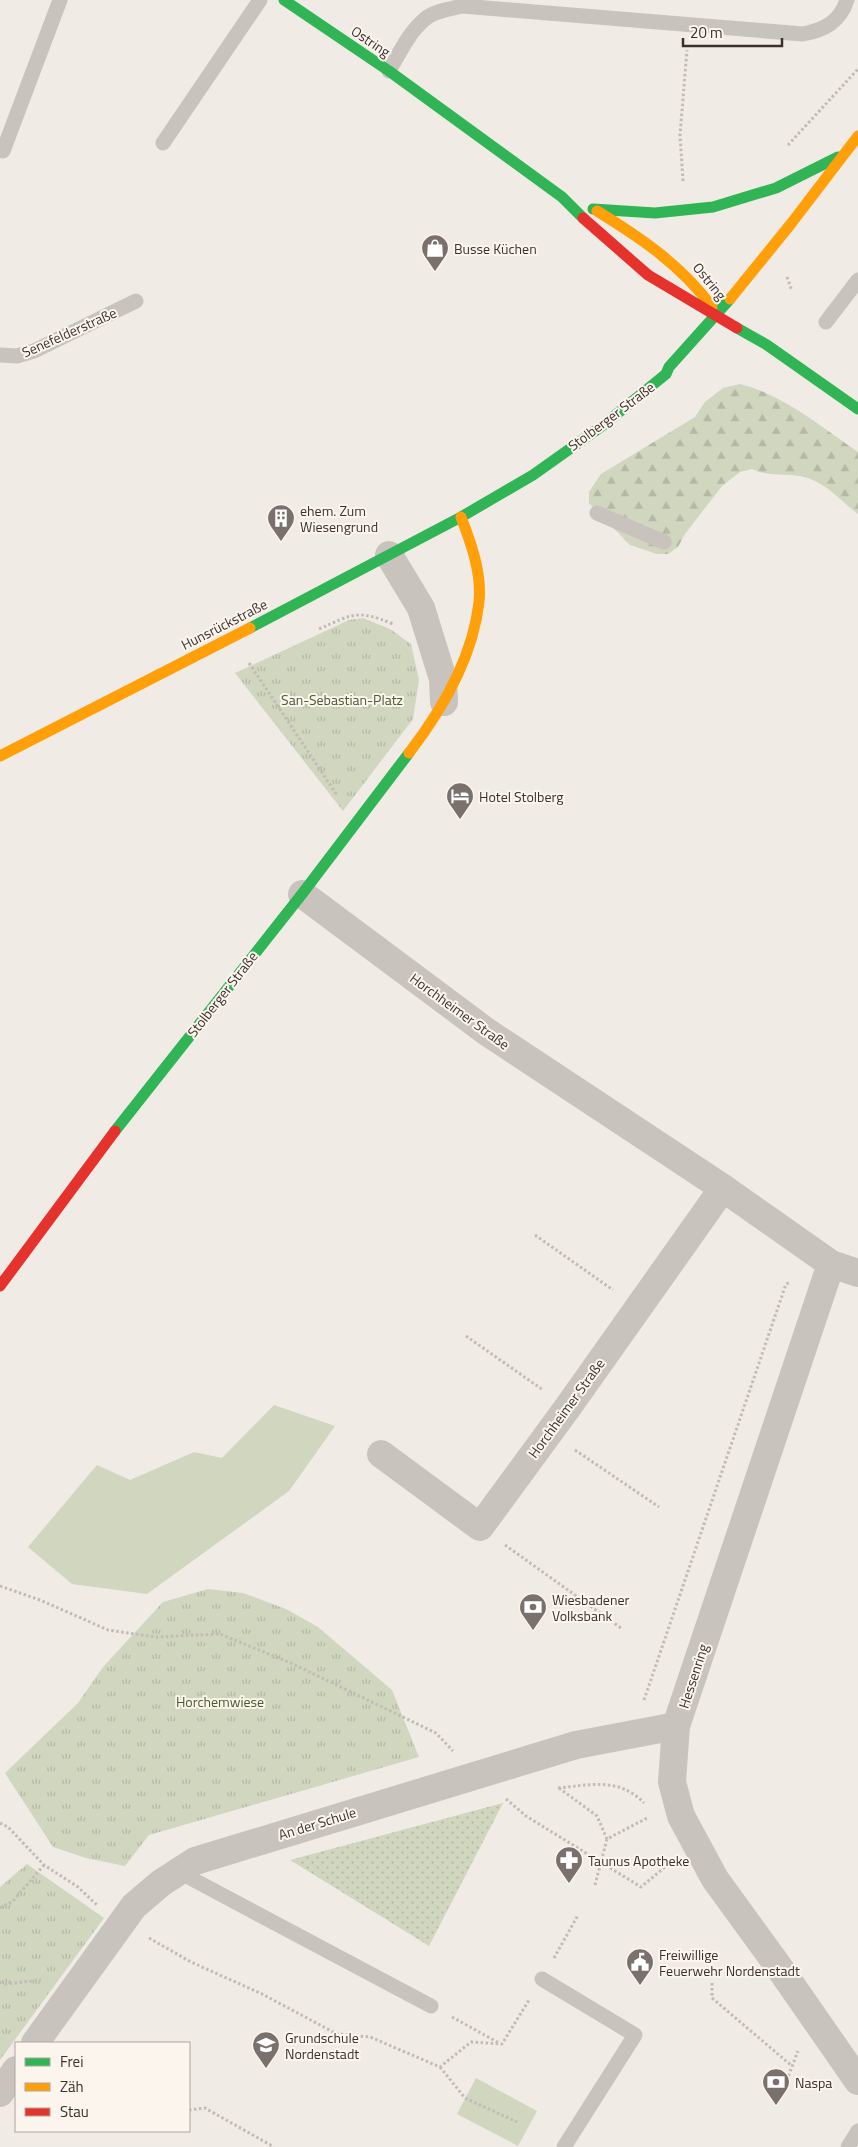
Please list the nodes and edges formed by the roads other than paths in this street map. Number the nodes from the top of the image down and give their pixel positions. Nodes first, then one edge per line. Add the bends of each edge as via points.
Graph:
1 (60, 0) edge
2 (260, 0) edge
3 (284, 0) edge
4 (847, 0) edge
5 (389, 71) junction
6 (858, 136) edge
7 (163, 143) dead end
8 (3, 151) dead end
9 (844, 155) junction
10 (562, 197) junction
11 (593, 209) junction
12 (858, 280) edge
13 (136, 301) dead end
14 (718, 315) junction
15 (826, 322) dead end
16 (0, 355) edge
17 (858, 409) edge
18 (597, 513) dead end
19 (461, 517) junction
20 (664, 542) dead end
21 (389, 555) junction
22 (444, 702) junction
23 (0, 756) edge
24 (302, 894) junction
25 (723, 1188) junction
26 (831, 1264) junction
27 (858, 1273) edge
28 (0, 1286) edge
29 (381, 1454) dead end
30 (676, 1726) junction
31 (179, 1872) junction
32 (542, 1979) road end
33 (432, 2006) road end
34 (36, 2042) edge
35 (15, 2071) edge
36 (858, 2081) edge
37 (0, 2093) edge
38 (858, 2131) edge
39 (564, 2147) edge
40 (848, 2147) edge

1 - 8 lane
2 - 7 lane
3 - 5 street, Ostring
4 - 5 lane via 838,18 822,30 803,34 462,6 425,18 411,34
5 - 10 street, Ostring
6 - 9 street, Stolberger Straße
9 - 11 street via 776,188 713,207 655,213
9 - 14 street, Stolberger Straße
10 - 11 street, Ostring
10 - 14 street, Ostring via 648,275
11 - 14 street, Ostring via 684,271
12 - 15 lane
13 - 16 lane, Senefelderstraße via 34,351 17,356
14 - 17 street via 790,360
14 - 19 street, Stolberger Straße via 666,374 602,426 533,475
18 - 20 lane
19 - 21 street, Hunsrückstraße
19 - 22 street, Stolberger Straße via 472,547 479,601 462,664
21 - 22 street via 421,608 444,679
21 - 23 street, Hunsrückstraße
22 - 24 street, Stolberger Straße via 434,720
24 - 25 street, Horchheimer Straße via 487,1032
24 - 28 street, Stolberger Straße via 89,1163
25 - 26 street, Horchheimer Straße
25 - 29 street, Horchheimer Straße via 480,1527
26 - 27 street
26 - 30 street, Hessenring
30 - 31 street, An der Schule via 544,1754 195,1861
30 - 36 street, Hessenring via 672,1782 681,1816 715,1879
31 - 33 lane
31 - 34 street, An der Schule via 134,1906
32 - 39 lane via 636,2035
35 - 37 street
38 - 40 lane

